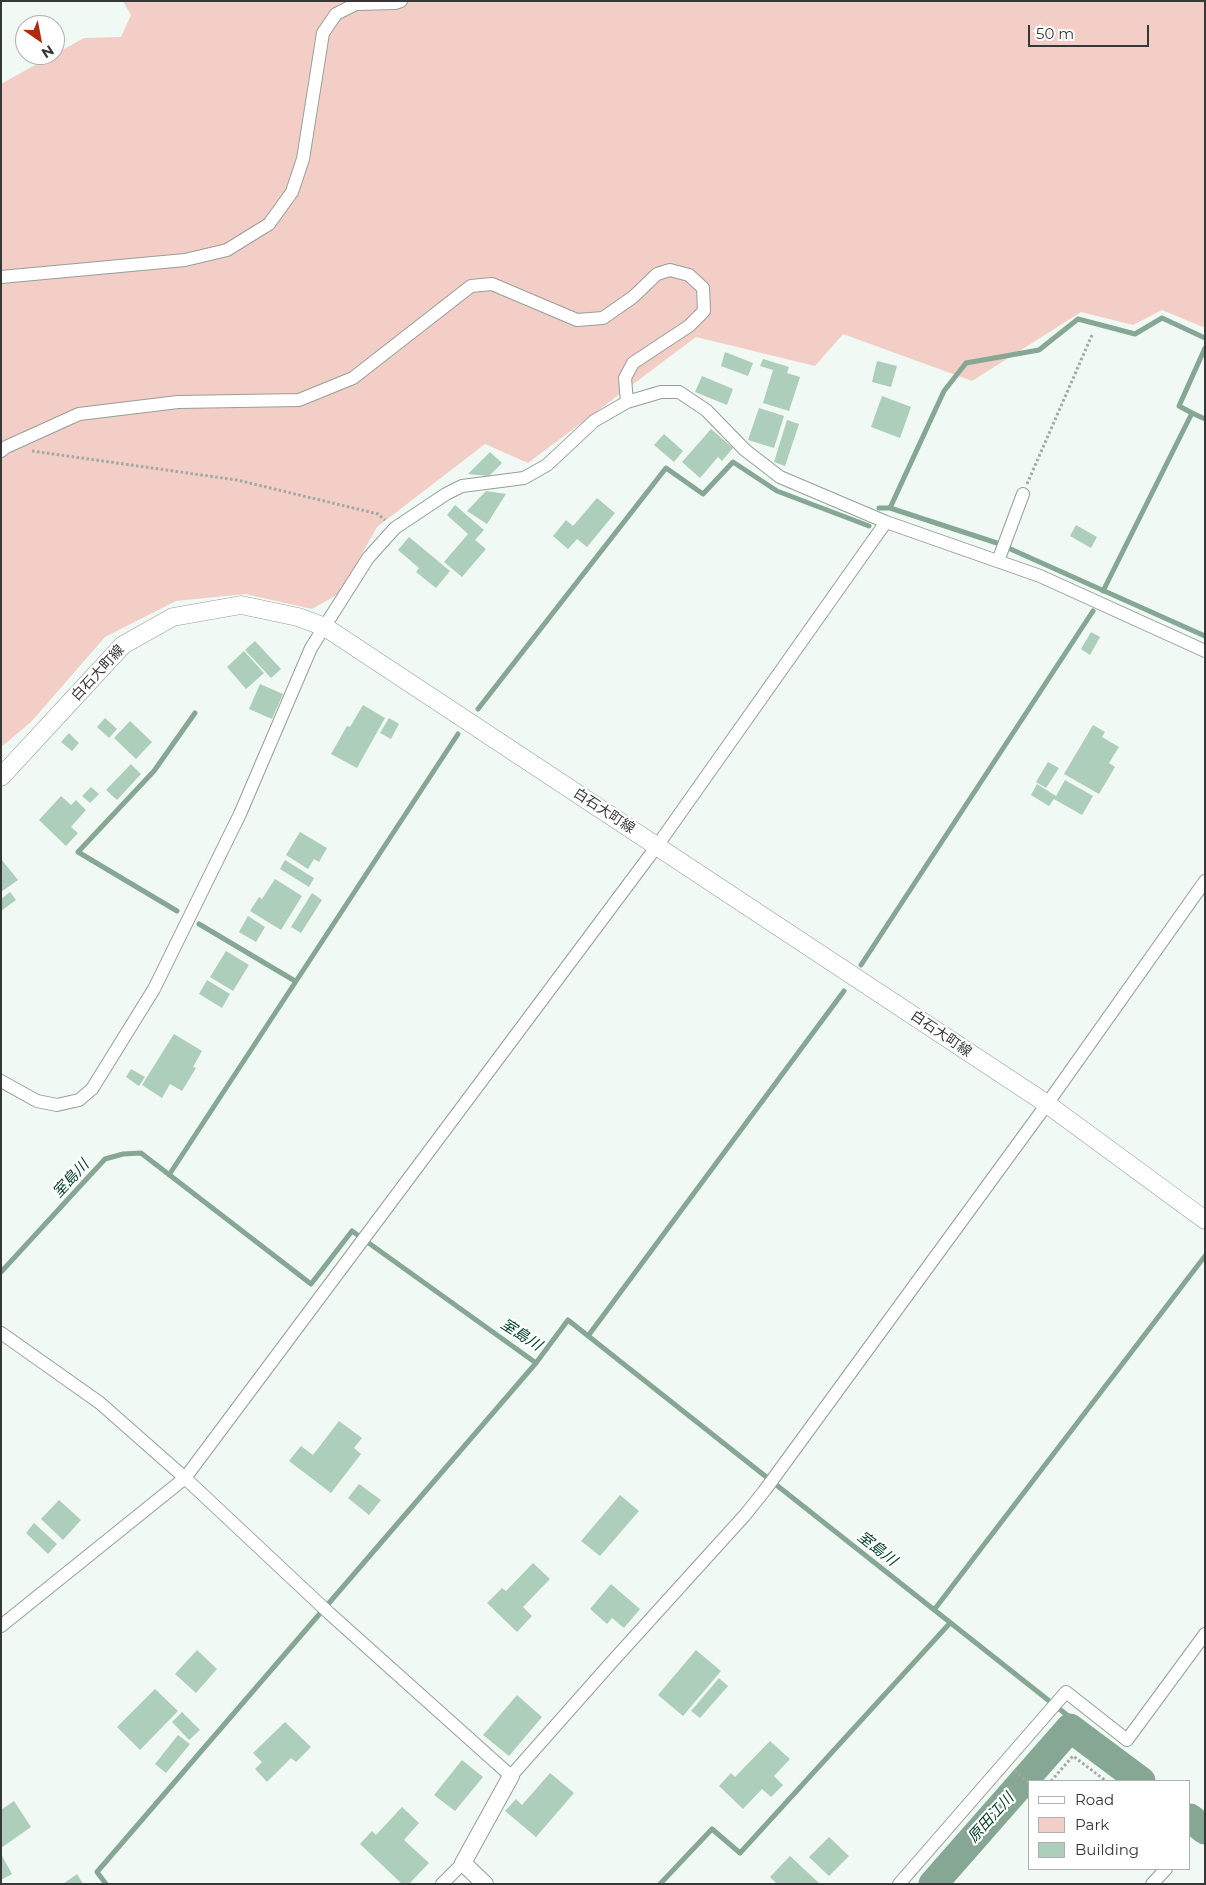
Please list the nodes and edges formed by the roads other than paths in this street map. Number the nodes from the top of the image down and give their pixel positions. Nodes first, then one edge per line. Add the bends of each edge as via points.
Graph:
1 (401, 1) edge
2 (1, 277) edge
3 (627, 402) junction
4 (3, 449) edge
5 (1023, 494) road end
6 (886, 522) junction
7 (1001, 551) junction
8 (325, 627) junction
9 (1205, 651) edge
10 (1, 778) edge
11 (657, 846) junction
12 (1205, 882) edge
13 (1, 1081) edge
14 (1046, 1104) junction
15 (1205, 1220) edge
16 (1, 1333) edge
17 (185, 1478) junction
18 (1, 1626) edge
19 (1205, 1634) edge
20 (511, 1776) junction
21 (463, 1863) junction
22 (1165, 1870) edge
23 (442, 1884) edge
24 (485, 1884) edge
25 (899, 1884) edge
26 (1152, 1884) edge

1 - 2 street via 356,4 336,14 323,33 303,159 292,192 269,224 226,250 185,260
3 - 4 street via 625,378 633,363 689,326 704,311 703,288 690,275 670,270 657,274 634,297 603,318 577,320 492,284 471,286 353,378 299,400 178,402 79,414
3 - 6 street via 661,392 679,392 706,410 745,450 780,477
3 - 8 street via 594,421 547,465 532,474 524,478 462,486 395,528 368,558
5 - 7 street
6 - 7 street
6 - 11 street
7 - 9 street via 1040,576
8 - 10 main road, 白石大町線 via 298,617 241,605 173,617 123,645
8 - 11 main road, 白石大町線
8 - 13 street via 311,648 240,814 154,989 92,1089 79,1100 57,1105 37,1101
11 - 14 main road, 白石大町線
11 - 17 street
12 - 14 street
14 - 15 main road, 白石大町線
14 - 20 street via 765,1490
16 - 17 street via 100,1402
17 - 18 street
17 - 20 street
19 - 25 street via 1128,1740 1066,1692
20 - 21 street
21 - 23 street
21 - 24 street
22 - 26 street

